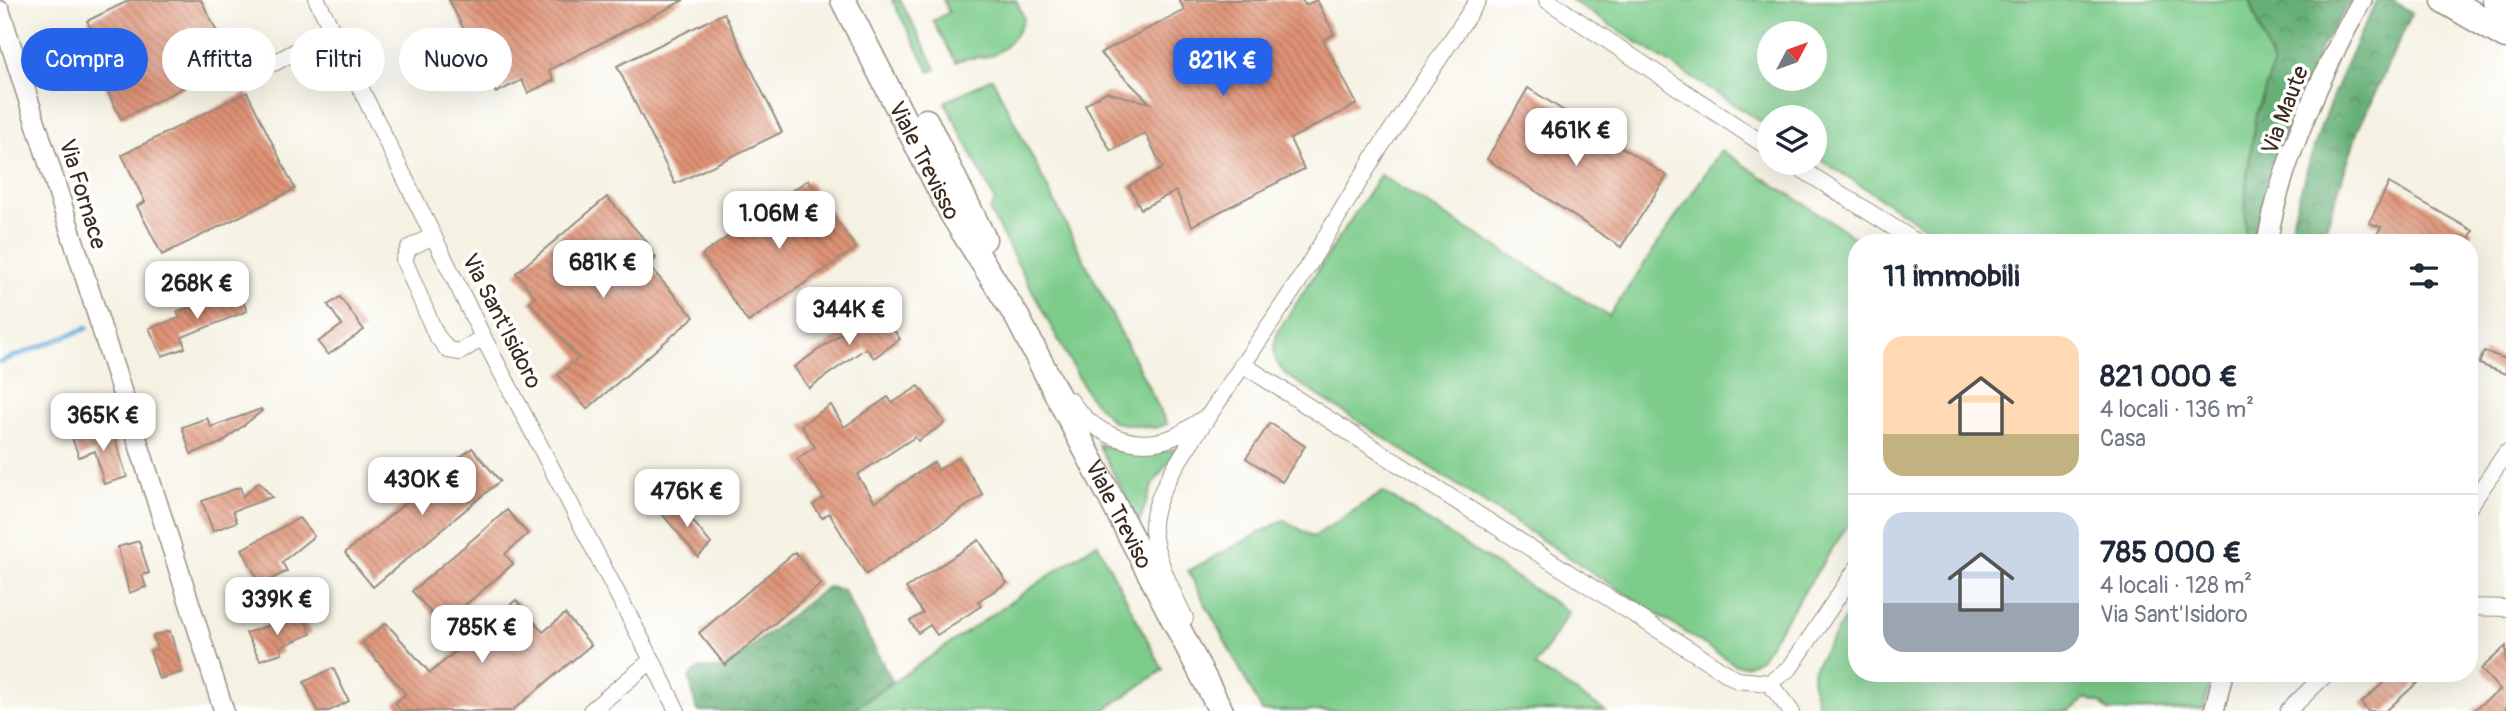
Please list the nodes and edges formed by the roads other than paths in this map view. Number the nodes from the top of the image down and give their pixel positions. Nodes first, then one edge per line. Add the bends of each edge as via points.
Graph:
1 (317, 0) edge
2 (843, 0) edge
3 (860, 0) edge
4 (1478, 0) edge
5 (1547, 0) edge
6 (2446, 0) edge
7 (2497, 0) edge
8 (2360, 4) edge
9 (2506, 5) edge
10 (0, 11) edge
11 (330, 28) edge
12 (2506, 35) edge
13 (361, 91) edge
14 (1757, 140) edge
15 (1811, 175) edge
16 (1904, 234) edge
17 (2269, 234) edge
18 (433, 236) junction
19 (1017, 317) junction
20 (483, 337) junction
21 (1242, 364) junction
22 (1209, 415) junction
23 (2506, 453) edge
24 (2478, 494) edge
25 (1848, 581) edge
26 (2478, 607) edge
27 (2506, 608) edge
28 (652, 660) junction
29 (2221, 682) edge
30 (2318, 682) edge
31 (1769, 683) junction
32 (224, 711) edge
33 (591, 711) edge
34 (677, 711) edge
35 (1222, 711) edge
36 (1231, 711) edge
37 (1791, 711) edge
38 (2214, 711) edge
39 (2288, 711) edge

1 - 11 street, Via Sant'Isidoro
2 - 19 main road, Viale Trevisso via 952,214
3 - 19 main road via 977,224
4 - 21 street
5 - 14 street
6 - 12 highway
7 - 9 highway
8 - 17 street, Via Maute via 2313,96
10 - 32 street, Via Fornace
13 - 18 street, Via Sant'Isidoro
15 - 16 street
18 - 20 street, Via Sant'Isidoro
18 - 20 street via 409,248 404,260 436,335 447,350 460,352
19 - 22 street via 1079,412 1116,439 1158,441
19 - 35 main road, Viale Treviso
20 - 28 street, Via Sant'Isidoro
21 - 22 street
21 - 31 street via 1737,680
22 - 36 street via 1170,478 1153,518 1153,533 1180,607
23 - 24 street
25 - 31 street via 1790,668
26 - 27 street
28 - 33 street
28 - 34 street, Via Sant'Isidoro
29 - 38 street
30 - 39 street
31 - 37 street

